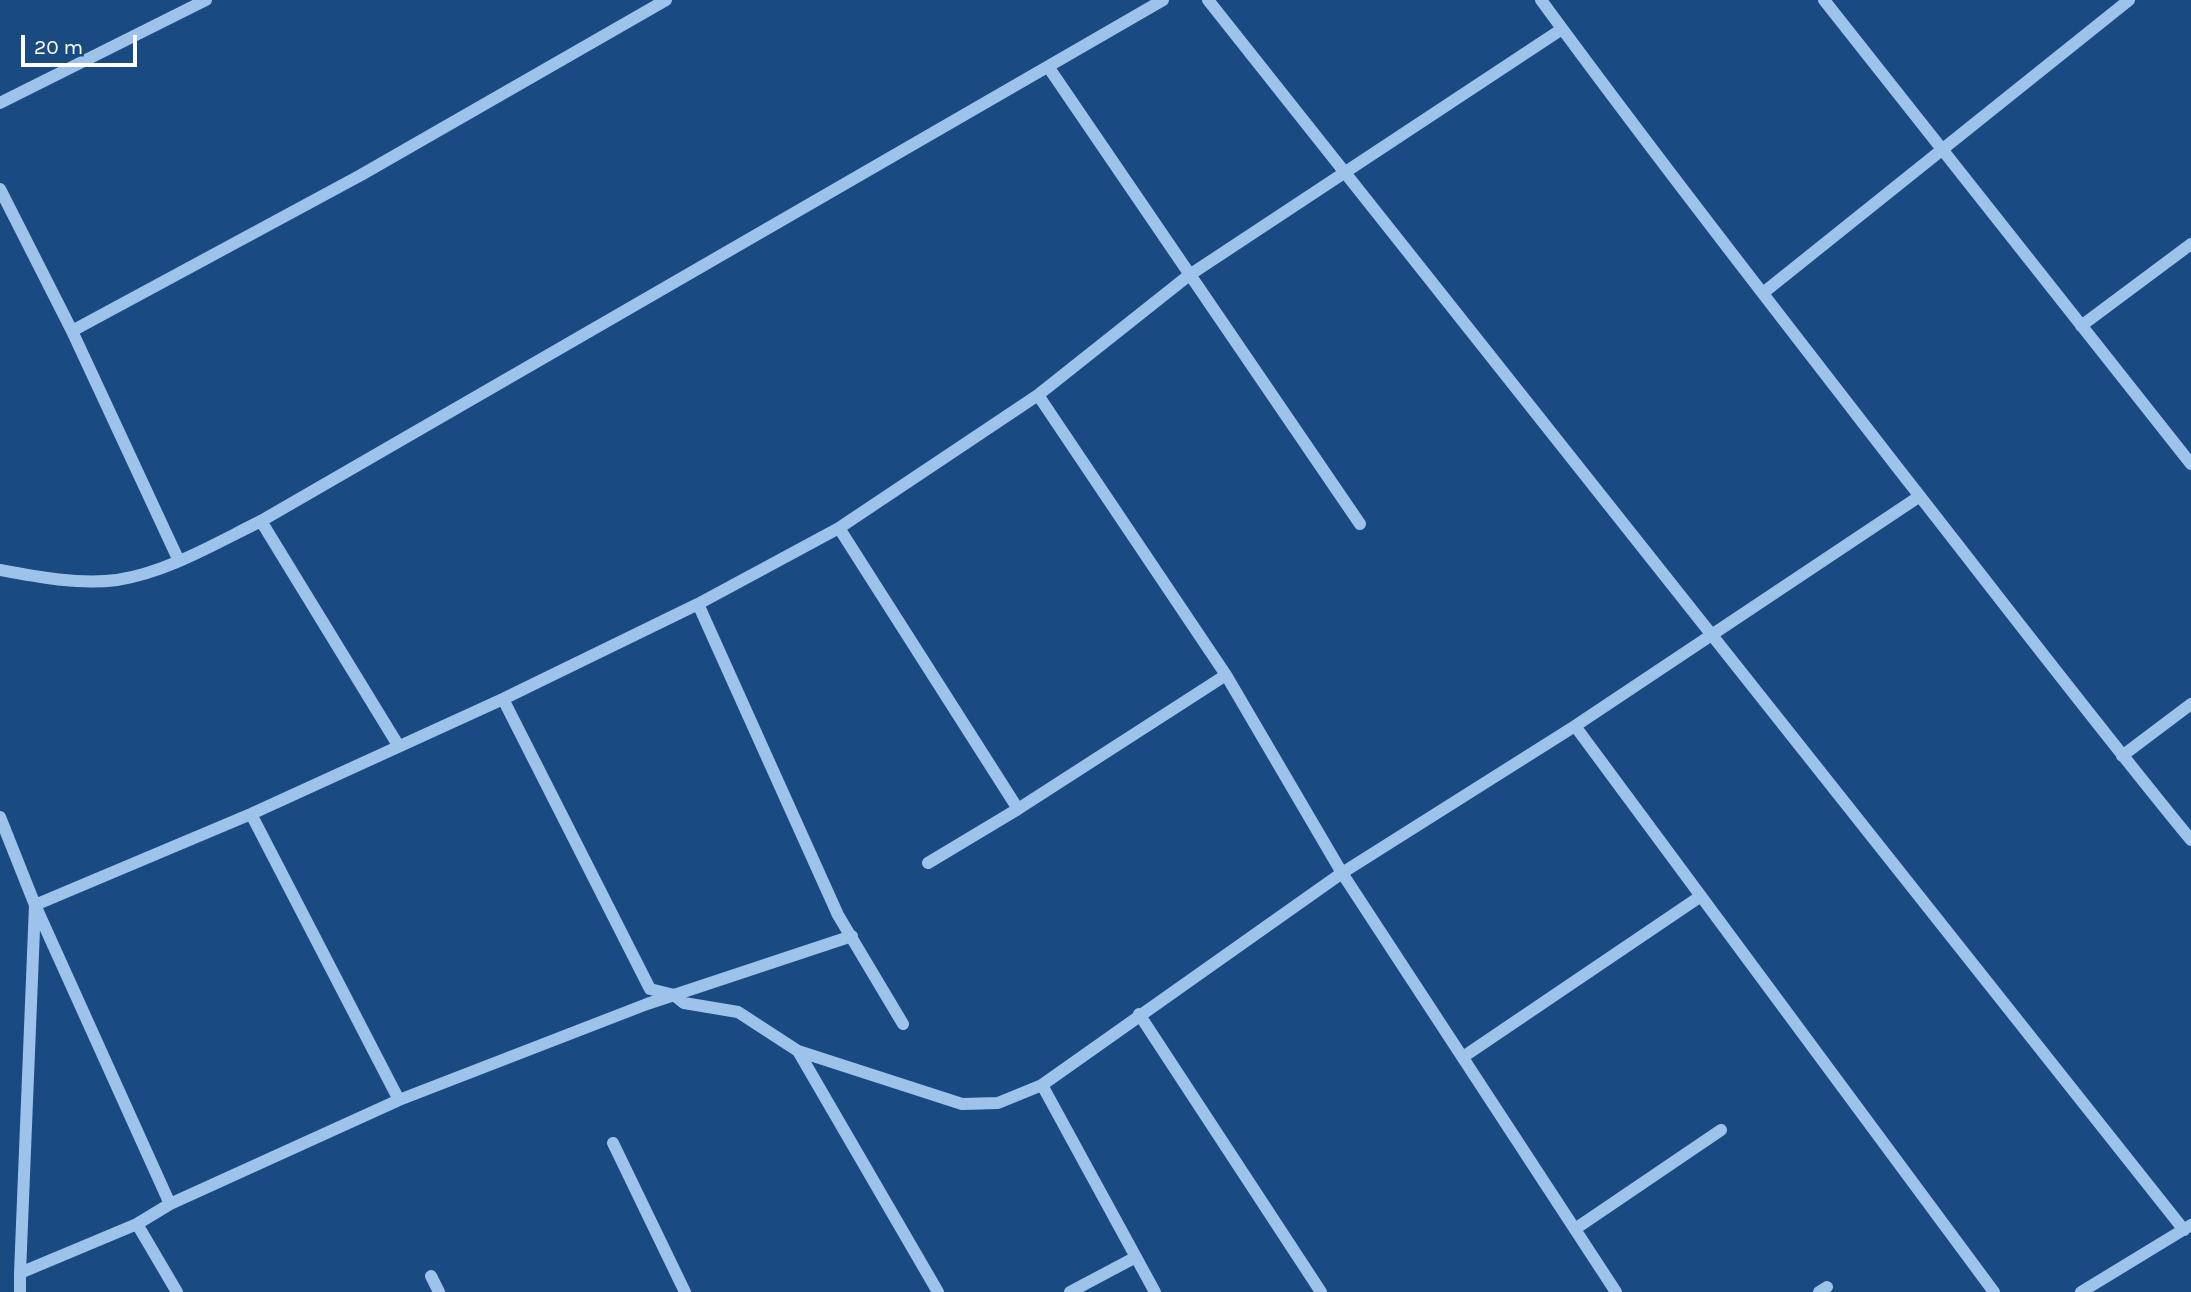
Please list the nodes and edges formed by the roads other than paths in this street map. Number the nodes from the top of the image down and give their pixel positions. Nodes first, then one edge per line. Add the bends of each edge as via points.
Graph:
1 (206, 0) edge
2 (666, 0) edge
3 (1163, 0) edge
4 (1208, 0) edge
5 (1541, 0) edge
6 (1824, 0) edge
7 (2129, 0) edge
8 (1562, 29) junction
9 (1049, 68) junction
10 (0, 103) edge
11 (1942, 149) junction
12 (1346, 174) junction
13 (0, 189) edge
14 (2191, 244) edge
15 (1188, 276) junction
16 (1763, 293) junction
17 (2081, 326) junction
18 (72, 331) junction
19 (1038, 394) junction
20 (2191, 464) edge
21 (1920, 496) junction
22 (261, 521) junction
23 (1360, 524) dead end
24 (839, 528) junction
25 (179, 561) junction
26 (0, 570) edge
27 (698, 604) junction
28 (1711, 632) junction
29 (1226, 675) junction
30 (503, 699) junction
31 (2191, 704) edge
32 (1575, 726) junction
33 (398, 745) junction
34 (2122, 756) junction
35 (1018, 809) junction
36 (251, 814) junction
37 (0, 817) edge
38 (2191, 840) edge
39 (928, 863) dead end
40 (1342, 873) junction
41 (1701, 895) junction
42 (36, 905) junction
43 (852, 936) junction
44 (674, 995) junction
45 (1139, 1014) junction
46 (903, 1024) dead end
47 (799, 1051) junction
48 (1463, 1057) junction
49 (1042, 1085) junction
50 (398, 1100) junction
51 (1721, 1130) dead end
52 (613, 1143) dead end
53 (170, 1204) junction
54 (137, 1224) junction
55 (2187, 1227) edge
56 (1575, 1229) junction
57 (1136, 1257) junction
58 (20, 1273) junction
59 (431, 1276) dead end
60 (20, 1292) edge
61 (177, 1292) edge
62 (439, 1292) edge
63 (685, 1292) edge
64 (938, 1292) edge
65 (1070, 1292) edge
66 (1155, 1292) edge
67 (1321, 1292) edge
68 (1616, 1292) edge
69 (1994, 1292) edge
70 (2081, 1292) edge

1 - 10 street
2 - 18 street via 361,175
3 - 9 street
4 - 12 street
5 - 8 street
6 - 11 street
7 - 11 street
8 - 12 street
8 - 16 street
9 - 15 street
9 - 22 street
11 - 16 street
11 - 17 street
12 - 15 street
12 - 28 street
13 - 18 street
14 - 17 street
15 - 19 street
15 - 23 street
16 - 21 street
17 - 20 street
18 - 25 street
19 - 24 street
19 - 29 street
21 - 28 street
21 - 34 street
22 - 25 street
22 - 33 street
24 - 27 street
24 - 35 street
25 - 26 street via 117,580 45,578
27 - 30 street
27 - 43 street via 838,915
28 - 32 street
28 - 55 street
29 - 35 street
29 - 40 street
30 - 33 street
30 - 44 street via 646,984 657,993
31 - 34 street
32 - 40 street
32 - 41 street
33 - 36 street
34 - 38 street
35 - 39 street
36 - 42 street
36 - 50 street
37 - 42 street
40 - 45 street
40 - 48 street
41 - 48 street
41 - 69 street
42 - 53 street
42 - 58 street
43 - 44 street
43 - 46 street
44 - 47 street via 684,1003 738,1012
44 - 50 street
45 - 49 street
45 - 67 street
47 - 49 street via 962,1104 998,1103
47 - 64 street
48 - 56 street
49 - 57 street
50 - 53 street
51 - 56 street
52 - 63 street
53 - 54 street
54 - 58 street
54 - 61 street
55 - 70 street
56 - 68 street
57 - 65 street
57 - 66 street
58 - 60 street
59 - 62 street

